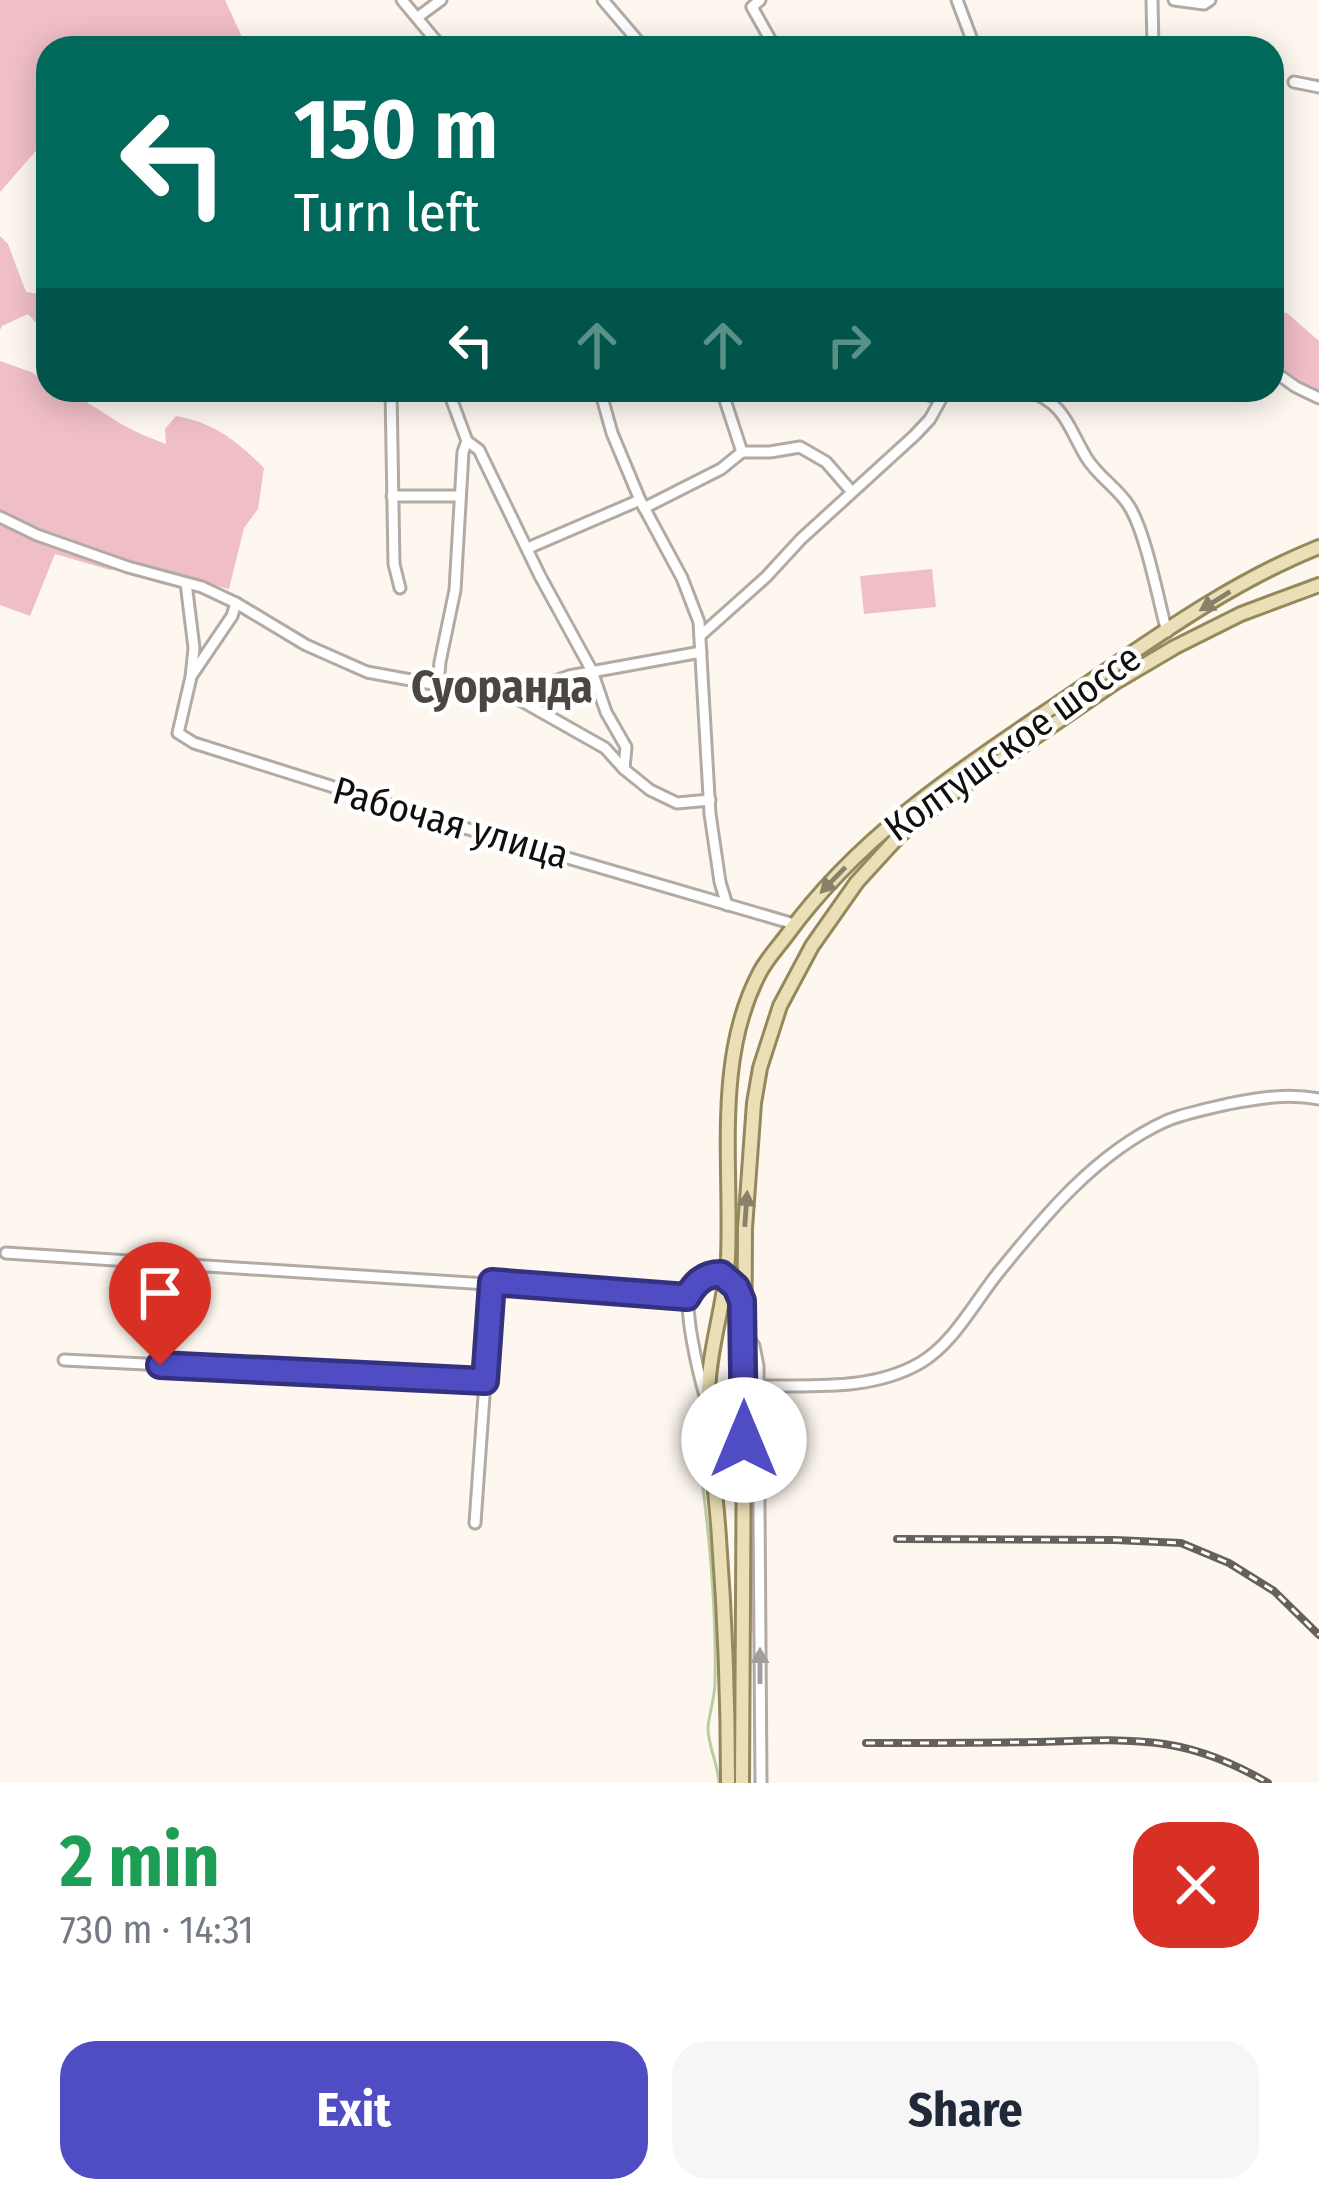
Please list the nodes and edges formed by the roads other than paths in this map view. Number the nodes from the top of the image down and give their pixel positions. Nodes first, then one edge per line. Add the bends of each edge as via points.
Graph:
1 (402, 0) edge
2 (441, 0) edge
3 (603, 0) edge
4 (760, 0) edge
5 (957, 0) edge
6 (1151, 0) edge
7 (1174, 0) edge
8 (1210, 0) edge
9 (418, 17) junction
10 (433, 36) edge
11 (634, 36) edge
12 (768, 36) edge
13 (970, 36) edge
14 (1152, 36) edge
15 (1294, 82) dead end
16 (1319, 87) edge
17 (1284, 377) edge
18 (1319, 398) edge
19 (391, 402) edge
20 (452, 402) edge
21 (603, 402) edge
22 (726, 402) edge
23 (940, 402) edge
24 (1052, 402) edge
25 (467, 441) junction
26 (742, 452) junction
27 (852, 492) junction
28 (392, 496) junction
29 (460, 496) junction
30 (642, 504) junction
31 (0, 517) edge
32 (1319, 547) edge
33 (528, 548) junction
34 (186, 583) junction
35 (1319, 585) edge
36 (400, 588) dead end
37 (236, 603) junction
38 (1167, 632) junction
39 (700, 637) junction
40 (701, 652) junction
41 (592, 671) junction
42 (191, 677) junction
43 (438, 685) junction
44 (513, 696) junction
45 (624, 769) junction
46 (710, 800) junction
47 (727, 905) junction
48 (794, 925) junction
49 (1319, 1099) edge
50 (6, 1253) dead end
51 (726, 1276) junction
52 (492, 1282) junction
53 (687, 1297) junction
54 (742, 1301) junction
55 (743, 1330) junction
56 (64, 1360) dead end
57 (485, 1381) junction
58 (759, 1386) junction
59 (709, 1408) junction
60 (744, 1410) junction
61 (475, 1523) dead end
62 (728, 1783) edge
63 (742, 1783) edge
64 (761, 1783) edge

1 - 9 street
2 - 9 street
3 - 11 street
4 - 12 street via 752,7
5 - 13 street
6 - 14 street
7 - 8 street
9 - 10 street
15 - 16 street
17 - 18 street
19 - 28 street
20 - 25 street
21 - 30 street
22 - 26 street
23 - 27 street
24 - 38 street via 1084,455 1128,503
25 - 29 street
25 - 33 street
26 - 27 street via 800,447
26 - 30 street
27 - 39 street
28 - 29 street
28 - 36 street
29 - 43 street
30 - 33 street
30 - 39 street via 696,610
31 - 34 street
32 -> 38 main road, Колтушское шоссе
33 - 41 street
34 - 37 street
34 - 42 street
54 -> 35 main road, Колтушское шоссе via 764,1052 794,978 839,904 900,835 1114,683 1210,628
37 - 42 street
37 - 43 street via 340,662
38 -> 48 main road, Колтушское шоссе via 915,804
39 - 40 street
40 - 41 street
40 - 46 street
41 - 44 street
41 - 45 street via 626,747
42 - 47 street, Рабочая улица via 178,733 194,743
43 - 44 street via 484,698
44 - 45 street via 605,748
45 - 46 street via 677,802
46 - 47 street
47 - 48 street, Рабочая улица
48 - 51 main road, Колтушское шоссе via 763,966 736,1037
49 - 58 street via 1261,1097 1169,1120 1124,1144 1084,1176 938,1350 914,1366 853,1384
50 - 52 street
51 - 53 street via 704,1278
51 - 54 street
51 - 59 main road, Колтушское шоссе
52 - 53 street
52 - 57 street
53 - 59 street
54 - 55 main road, Колтушское шоссе
55 - 58 street via 757,1355
55 - 60 main road, Колтушское шоссе
56 - 57 street
57 - 61 street
64 -> 58 street
59 - 60 main road via 726,1399
59 - 62 main road, Колтушское шоссе
60 - 63 main road, Колтушское шоссе

